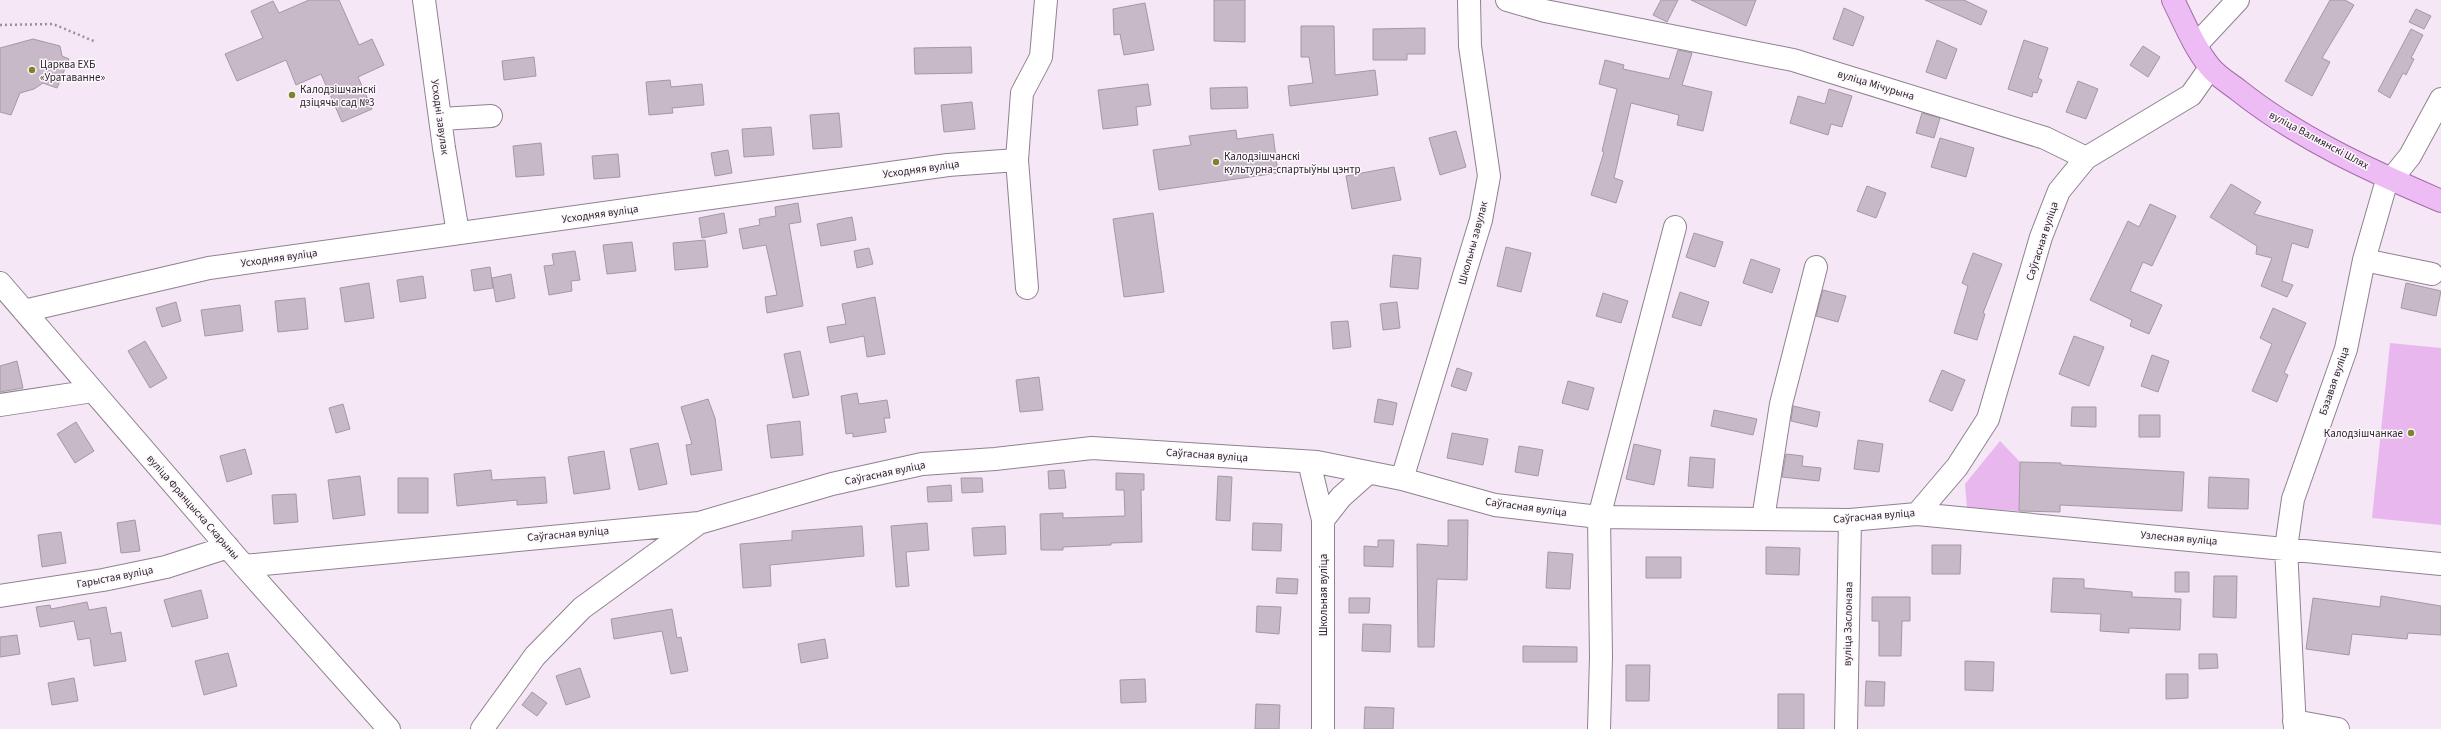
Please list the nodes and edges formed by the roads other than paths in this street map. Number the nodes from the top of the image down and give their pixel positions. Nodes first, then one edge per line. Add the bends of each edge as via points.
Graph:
1 (424, 0) edge
2 (1046, 0) edge
3 (1469, 0) edge
4 (1507, 0) edge
5 (2173, 0) edge
6 (2238, 0) edge
7 (2196, 45) junction
8 (2210, 68) junction
9 (2441, 99) edge
10 (491, 116) dead end
11 (441, 119) junction
12 (2086, 158) junction
13 (1017, 160) junction
14 (2392, 180) junction
15 (2441, 201) edge
16 (1675, 227) dead end
17 (458, 234) junction
18 (2364, 260) junction
19 (1816, 267) dead end
20 (2432, 274) dead end
21 (0, 283) edge
22 (1027, 288) dead end
23 (24, 311) junction
24 (92, 391) junction
25 (0, 405) edge
26 (1309, 462) junction
27 (1368, 473) junction
28 (1402, 479) junction
29 (1918, 514) junction
30 (1599, 517) junction
31 (1763, 519) junction
32 (1323, 520) junction
33 (1850, 520) junction
34 (699, 523) junction
35 (228, 547) junction
36 (2286, 548) junction
37 (2441, 564) edge
38 (244, 566) junction
39 (0, 596) edge
40 (2294, 725) edge
41 (389, 729) edge
42 (482, 729) edge
43 (1322, 729) edge
44 (1599, 729) edge
45 (1846, 729) edge
46 (2338, 729) edge

1 - 11 street, Усходні завулак
2 - 13 street via 1041,57 1022,93
3 - 28 street, Школьны завулак via 1470,46 1489,176 1481,220
4 - 12 street, вуліца Мічурына via 1545,12 1793,60 2046,138
5 - 7 main road, вуліца Валмянскі Шлях
6 - 7 street
7 - 8 main road, вуліца Валмянскі Шлях
8 - 12 street via 2191,95
8 - 14 main road, вуліца Валмянскі Шлях via 2268,113
9 - 14 street, Бэзавая вуліца via 2410,156
10 - 11 street
11 - 17 street, Усходні завулак
12 - 29 street, Саўгасная вуліца via 2059,191 2041,237 1988,419 1957,467
13 - 17 street, Усходняя вуліца via 948,164
13 - 22 street
14 - 15 main road, вуліца Валмянскі Шлях
14 - 18 street, Бэзавая вуліца via 2385,187
16 - 30 street
17 - 23 street, Усходняя вуліца via 209,268
18 - 20 street
18 - 36 street, Бэзавая вуліца via 2346,349 2293,499
19 - 31 street via 1781,404
21 - 23 street, вуліца Францыска Скарыны
23 - 24 street, вуліца Францыска Скарыны
24 - 25 street
24 - 35 street, вуліца Францыска Скарыны
26 - 27 street, Саўгасная вуліца
26 - 32 street, Школьная вуліца
26 - 34 street, Саўгасная вуліца via 1092,448 922,464 832,484
27 - 28 street, Саўгасная вуліца
27 - 32 street via 1341,497
28 - 30 street, Саўгасная вуліца via 1495,505
29 - 33 street, Саўгасная вуліца
29 - 36 street, Узлесная вуліца
30 - 31 street, Саўгасная вуліца
30 - 44 street
31 - 33 street, Саўгасная вуліца
32 - 43 street, Школьная вуліца
33 - 45 street, вуліца Заслонава
34 - 38 street, Саўгасная вуліца
34 - 42 street via 582,608 535,656
35 - 38 street, вуліца Францыска Скарыны
35 - 39 street, Гарыстая вуліца via 166,566 117,577
36 - 37 street, Узлесная вуліца
36 - 40 street, Бэзавая вуліца
38 - 41 street, вуліца Францыска Скарыны
40 - 46 street

